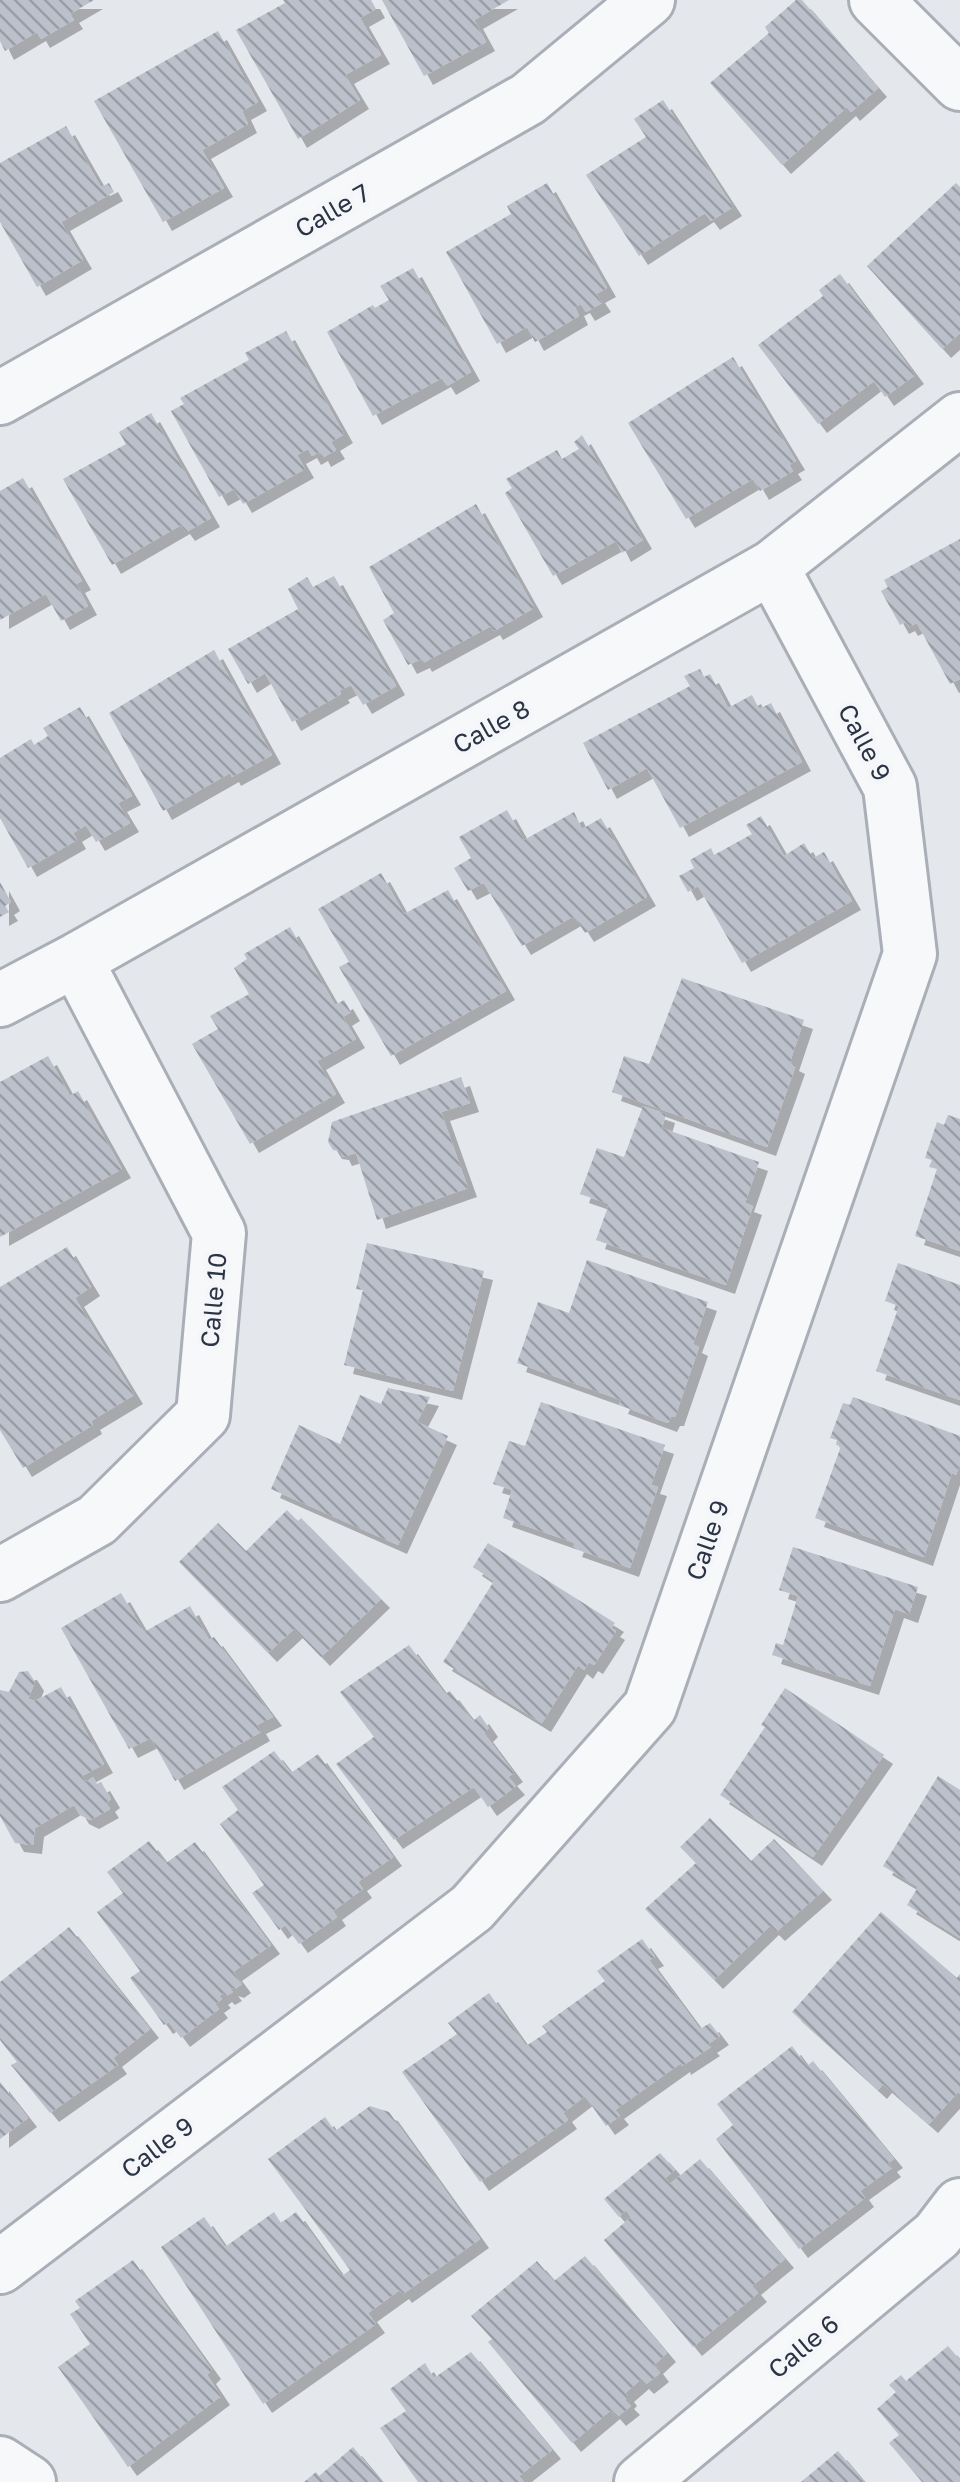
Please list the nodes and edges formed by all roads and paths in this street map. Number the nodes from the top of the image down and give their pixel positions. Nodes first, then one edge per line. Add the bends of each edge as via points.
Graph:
1 (648, 0) edge
2 (876, 0) edge
3 (960, 84) edge
4 (0, 398) edge
5 (960, 420) edge
6 (772, 567) junction
7 (76, 960) junction
8 (0, 1000) edge
9 (0, 1575) edge
10 (960, 2206) edge
11 (0, 2267) edge
12 (0, 2463) edge
13 (29, 2482) edge
14 (641, 2482) edge

1 - 4 street, Calle 7 via 528,99
2 - 3 street
5 - 6 street, Calle 8
6 - 7 street, Calle 8
6 - 11 street, Calle 9 via 890,787 910,954 650,1707 472,1908
7 - 8 street, Calle 8
7 - 9 street, Calle 10 via 219,1233 202,1415 97,1520
10 - 14 street, Calle 6 via 937,2235
12 - 13 street

